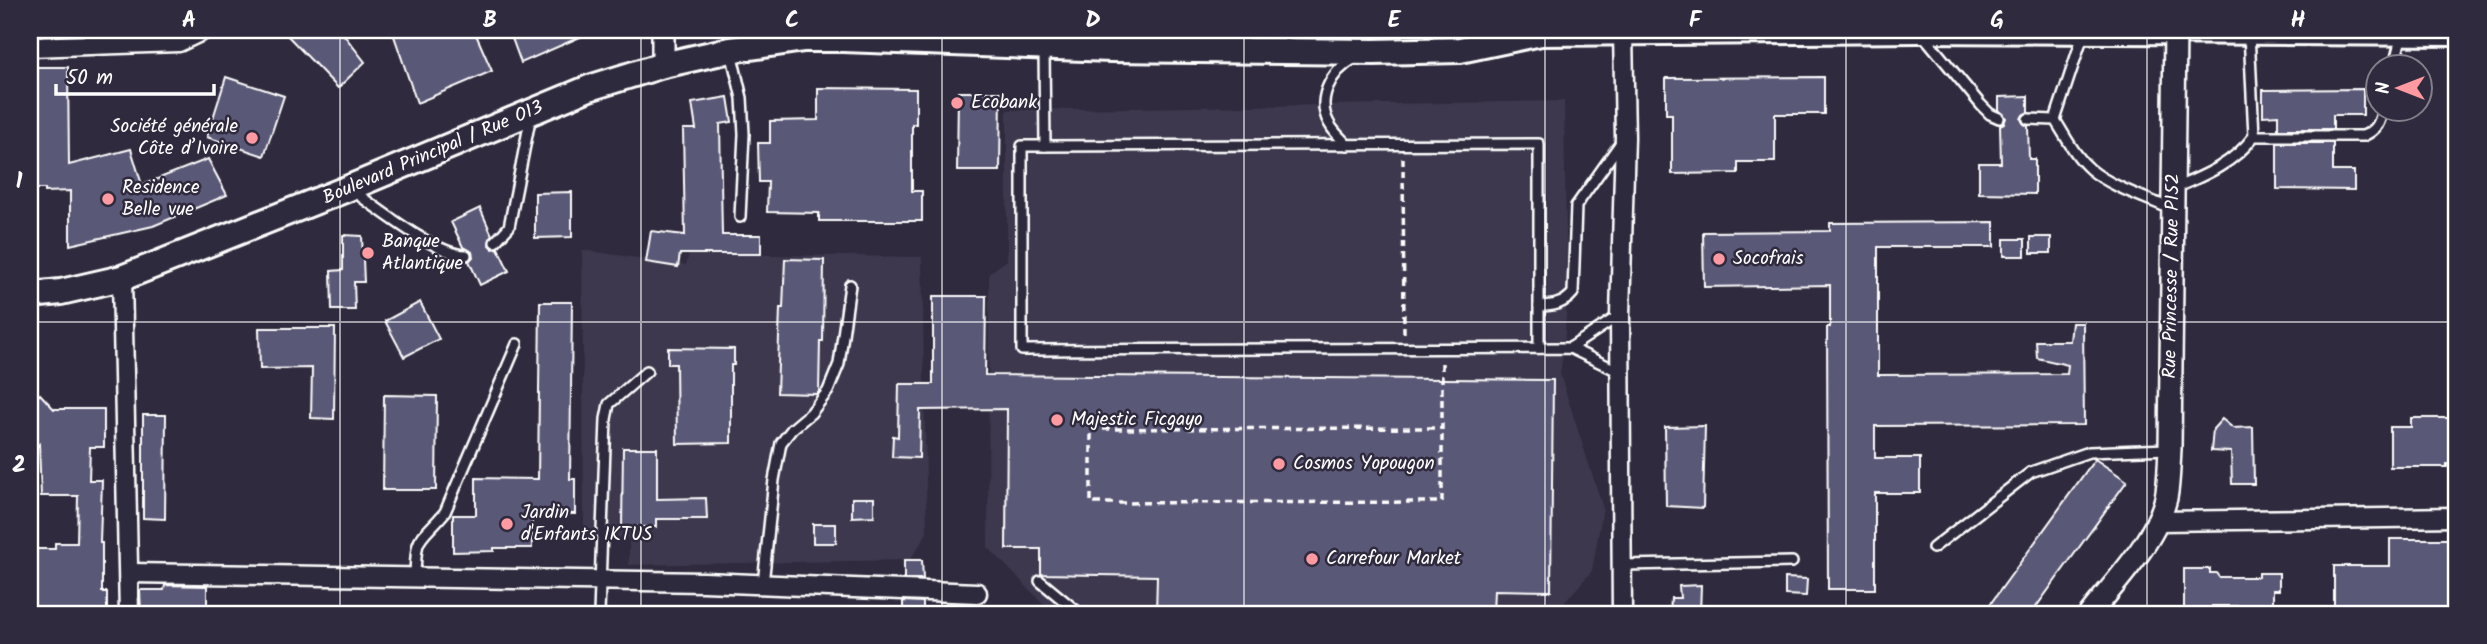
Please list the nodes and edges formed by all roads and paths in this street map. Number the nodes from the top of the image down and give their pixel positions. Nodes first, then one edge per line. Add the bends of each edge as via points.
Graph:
1 (204, 30) edge
2 (663, 30) edge
3 (950, 30) edge
4 (1516, 30) edge
5 (1753, 30) edge
6 (1919, 30) edge
7 (1595, 31) edge
8 (2085, 31) edge
9 (2175, 31) edge
10 (2403, 31) edge
11 (1623, 32) junction
12 (1541, 33) junction
13 (2249, 33) junction
14 (2457, 33) edge
15 (843, 39) junction
16 (30, 47) edge
17 (1044, 47) junction
18 (730, 50) junction
19 (1374, 51) junction
20 (2398, 52) edge
21 (663, 65) junction
22 (531, 112) junction
23 (1999, 118) dead end
24 (2028, 119) dead end
25 (2055, 120) junction
26 (2380, 122) edge
27 (2254, 136) junction
28 (1625, 137) junction
29 (1347, 145) junction
30 (1403, 145) junction
31 (1045, 146) junction
32 (349, 188) junction
33 (2174, 189) junction
34 (2174, 210) junction
35 (740, 217) dead end
36 (495, 242) dead end
37 (466, 255) dead end
38 (122, 278) junction
39 (850, 285) dead end
40 (30, 295) edge
41 (1539, 306) junction
42 (1620, 315) junction
43 (517, 344) dead end
44 (1539, 348) junction
45 (1570, 348) junction
46 (1404, 349) junction
47 (1442, 349) junction
48 (647, 371) dead end
49 (1620, 372) junction
50 (1442, 428) junction
51 (2170, 449) junction
52 (2457, 517) edge
53 (2157, 521) junction
54 (1934, 548) dead end
55 (1792, 562) dead end
56 (1622, 565) junction
57 (129, 573) junction
58 (415, 578) junction
59 (598, 580) junction
60 (1040, 581) dead end
61 (763, 584) junction
62 (977, 593) dead end
63 (129, 614) edge
64 (599, 614) edge
65 (1080, 614) edge
66 (1622, 614) edge
67 (2090, 614) edge

1 - 16 street via 179,42
2 - 21 street
3 - 15 main road, Boulevard Principal / Rue O13
4 - 12 main road, Boulevard Principal / Rue O13
5 - 6 main road, Boulevard Principal / Rue O13
5 - 11 main road, Boulevard Principal / Rue O13
6 - 8 main road, Boulevard Principal / Rue O13
6 - 23 lane via 1981,105
7 - 11 main road, Boulevard Principal / Rue O13
7 - 12 main road, Boulevard Principal / Rue O13
8 - 9 main road, Boulevard Principal / Rue O13
8 - 25 lane
9 - 13 main road, Boulevard Principal / Rue O13
9 - 33 street, Rue Princesse / Rue P152
10 - 13 main road, Boulevard Principal / Rue O13
10 - 14 main road, Boulevard Principal / Rue O13
10 - 20 lane
11 - 28 street
12 - 19 main road, Boulevard Principal / Rue O13 via 1461,50
13 - 27 lane
15 - 17 main road, Boulevard Principal / Rue O13
15 - 18 main road, Boulevard Principal / Rue O13 via 804,39
17 - 19 main road, Boulevard Principal / Rue O13
17 - 31 lane
18 - 21 main road, Boulevard Principal / Rue O13
18 - 35 lane via 742,98
19 - 29 lane via 1339,68 1324,97 1330,126
21 - 22 main road, Boulevard Principal / Rue O13
22 - 32 main road, Boulevard Principal / Rue O13
22 - 36 lane via 509,227
24 - 25 lane
25 - 34 lane via 2091,170
26 - 27 lane via 2363,136
27 - 33 lane via 2214,172
28 - 41 lane via 1576,206 1573,293 1567,301
28 - 42 street
29 - 30 lane
29 - 31 lane
30 - 41 lane via 1539,144
30 - 46 path
31 - 46 lane via 1022,146 1022,350
32 - 37 lane via 423,238 451,253
32 - 38 main road, Boulevard Principal / Rue O13
33 - 34 street, Rue Princesse / Rue P152
34 - 51 street, Rue Princesse / Rue P152
38 - 40 main road, Boulevard Principal / Rue O13
38 - 57 street
39 - 61 lane via 839,364 828,391 781,443
41 - 44 lane
42 - 45 lane
42 - 49 street
43 - 58 lane via 445,512 415,545
44 - 45 lane
44 - 47 lane
45 - 49 lane
46 - 47 lane
47 - 50 path
48 - 59 lane via 609,404
49 - 56 street
50 - 50 path via 1442,502 1091,503 1091,429
51 - 53 street, Rue Princesse / Rue P152 via 2166,498
51 - 54 lane via 2089,452 2031,472
52 - 53 street
53 - 67 street, Rue Princesse / Rue P152
55 - 56 lane
56 - 66 street
57 - 58 street
57 - 63 street
58 - 59 street
59 - 61 street
59 - 64 lane
60 - 65 lane
61 - 62 street

